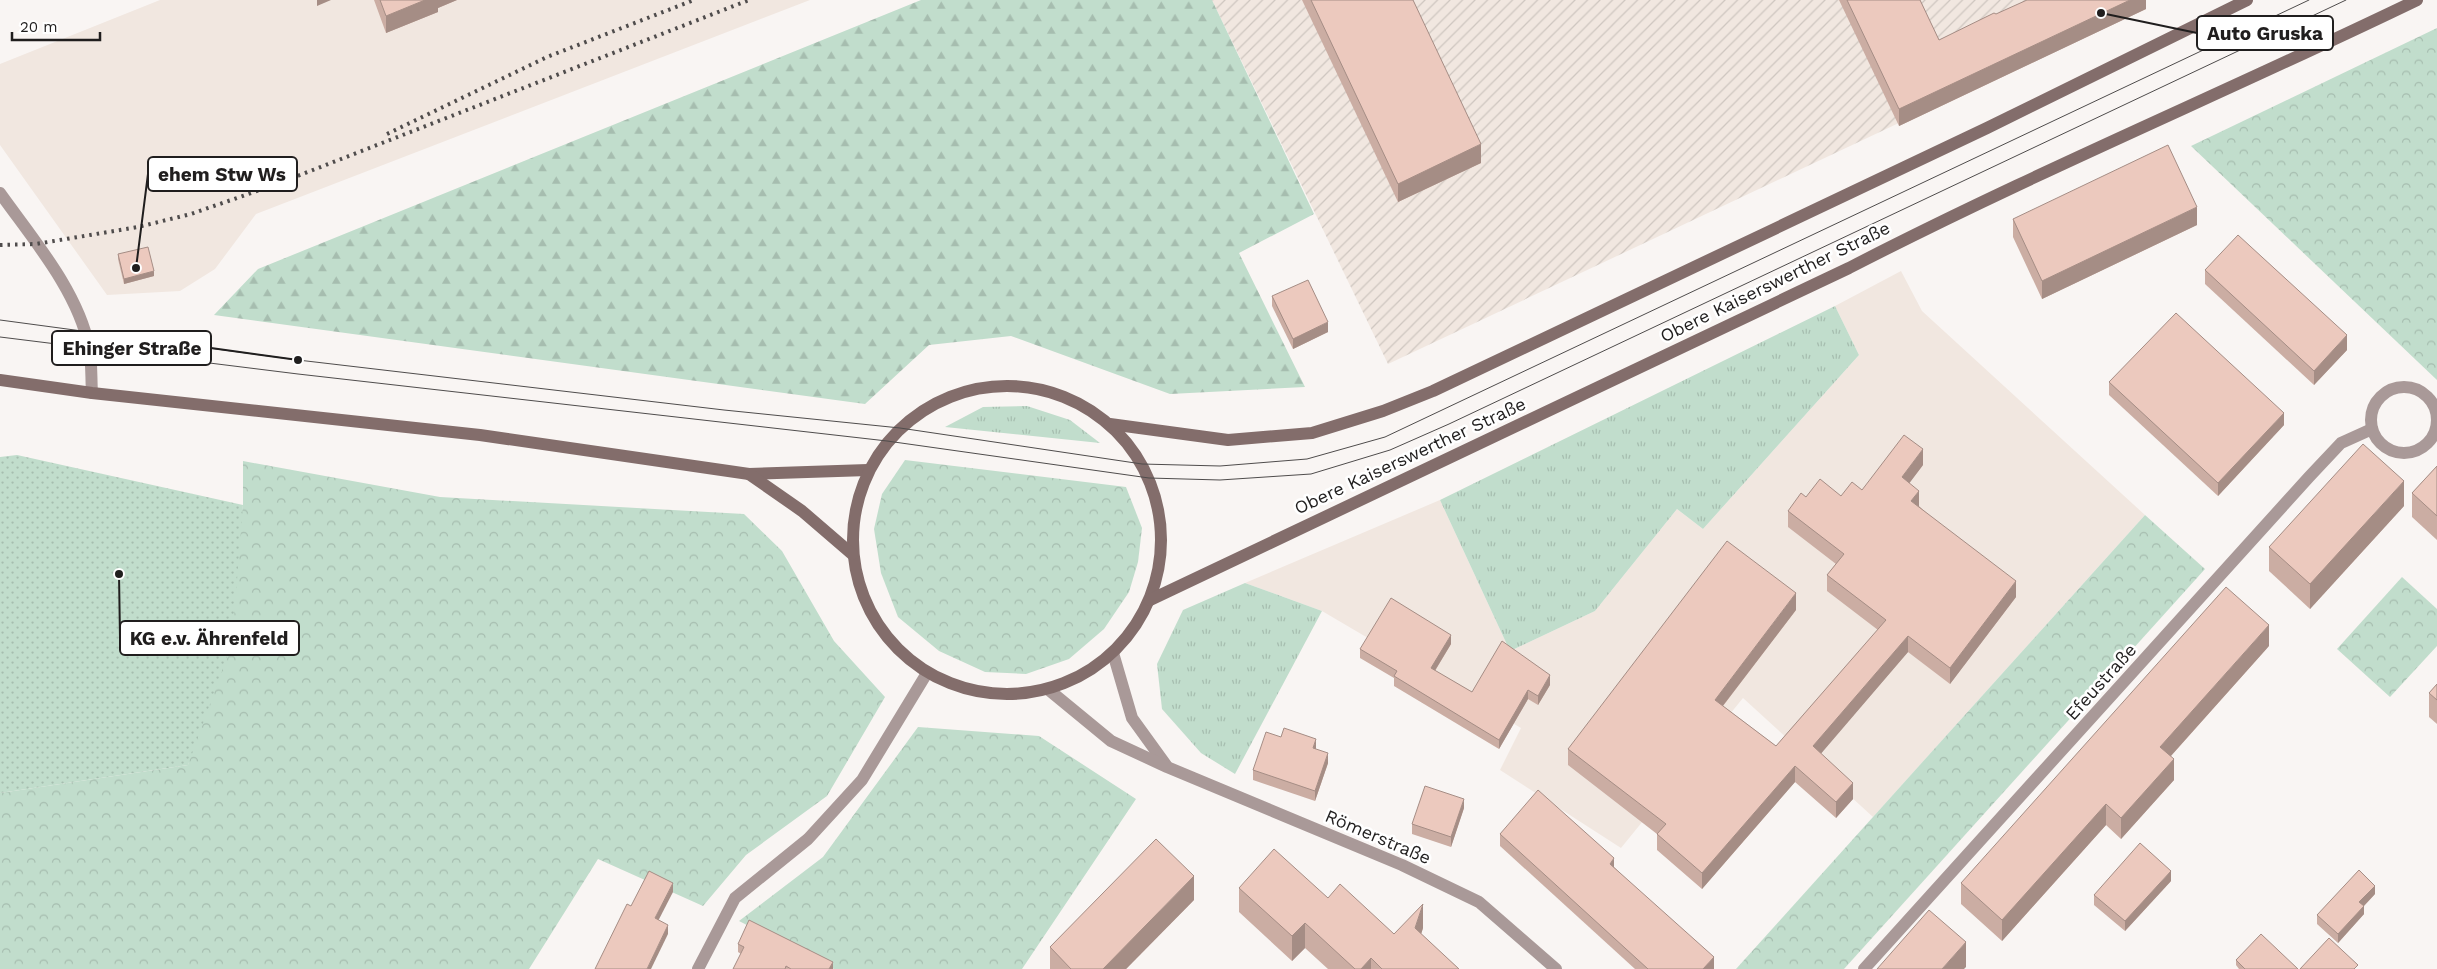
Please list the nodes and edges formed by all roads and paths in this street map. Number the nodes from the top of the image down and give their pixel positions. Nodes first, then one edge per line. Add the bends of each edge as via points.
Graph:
1 (2247, 0) edge
2 (2417, 0) edge
3 (0, 193) edge
4 (0, 380) edge
5 (92, 393) junction
6 (1110, 424) junction
7 (2372, 429) junction
8 (868, 470) junction
9 (749, 474) junction
10 (852, 554) junction
11 (1150, 600) junction
12 (1113, 654) junction
13 (927, 673) junction
14 (1049, 690) junction
15 (1167, 767) junction
16 (698, 969) edge
17 (1556, 969) edge
18 (1864, 969) edge

1 - 6 street via 1988,128 1434,391 1383,411 1312,433 1228,440
2 - 11 street, Obere Kaiserswerther Straße via 1917,233
3 - 5 street via 76,305 90,348
4 - 5 street
5 - 9 street via 480,435
6 - 8 street via 1071,399 1027,386 981,387 938,401 900,428
6 - 11 street via 1142,464 1160,518 1161,560
7 - 7 street via 2376,439 2389,449 2405,453 2416,451 2432,437 2436,416 2427,397 2408,387 2397,388 2378,399 2371,418
7 - 18 street, Efeustraße via 2341,443 2309,477
8 - 9 street
8 - 10 street via 854,511
9 - 10 street via 802,511
10 - 13 street via 863,597 884,635
11 - 12 street via 1135,629
12 - 14 street via 1083,676
12 - 15 street via 1132,718
13 - 14 street via 965,690 1007,696
13 - 16 street via 862,780 808,840 735,898
14 - 15 street, Römerstraße via 1111,740
15 - 17 street, Römerstraße via 1402,865 1479,902

